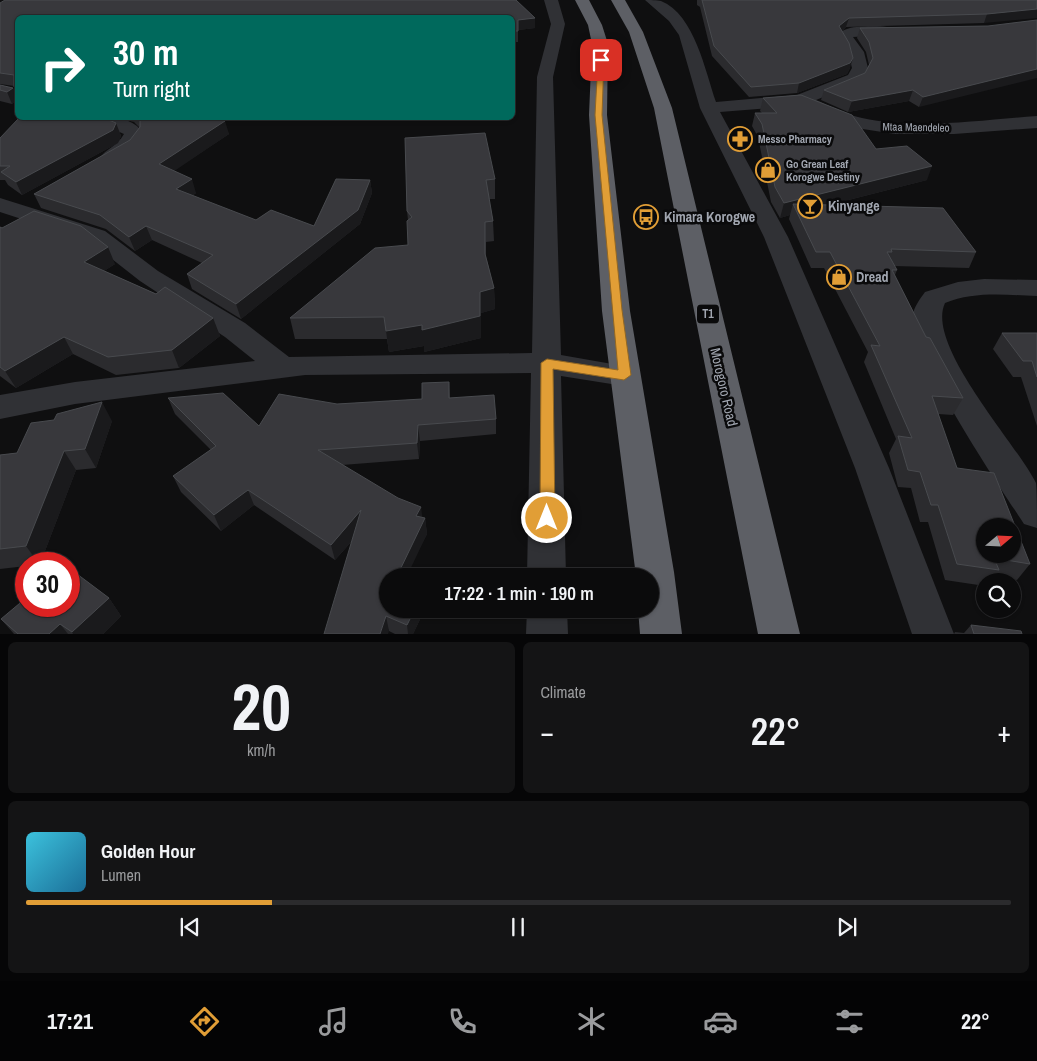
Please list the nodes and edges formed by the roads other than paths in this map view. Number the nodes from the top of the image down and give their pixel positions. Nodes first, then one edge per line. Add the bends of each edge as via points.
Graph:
1 (551, 0) edge
2 (582, 0) edge
3 (618, 0) edge
4 (652, 0) edge
5 (909, 30) edge
6 (800, 100) junction
7 (709, 108) junction
8 (109, 120) edge
9 (1037, 122) edge
10 (92, 168) edge
11 (40, 197) edge
12 (9, 207) edge
13 (1037, 288) edge
14 (547, 363) junction
15 (284, 368) junction
16 (624, 375) junction
17 (0, 407) edge
18 (1037, 513) edge
19 (547, 568) edge
20 (547, 618) edge
21 (547, 634) edge
22 (661, 634) edge
23 (779, 634) edge
24 (933, 634) edge

1 - 14 street via 558,24 545,77
2 - 16 highway via 595,25 600,44 598,115
3 - 23 highway, Morogoro Road / T1 via 636,32 663,108
4 - 7 street via 674,18 686,36
5 - 6 street via 851,32 845,36 856,52 860,68 854,78
6 - 7 street, Mtaa Maendeleo
6 - 9 street, Mtaa Maendeleo via 857,123 895,128
7 - 24 street via 776,237 872,468
8 - 10 street via 131,129 134,137 126,148
11 - 12 street
12 - 15 street via 97,236 149,276 235,330
13 - 18 street via 948,290 934,298 926,317 935,348 990,445
14 - 15 street via 305,365
14 - 16 street
14 - 19 street
15 - 17 street via 75,393
16 - 22 highway via 655,572
20 - 21 street

